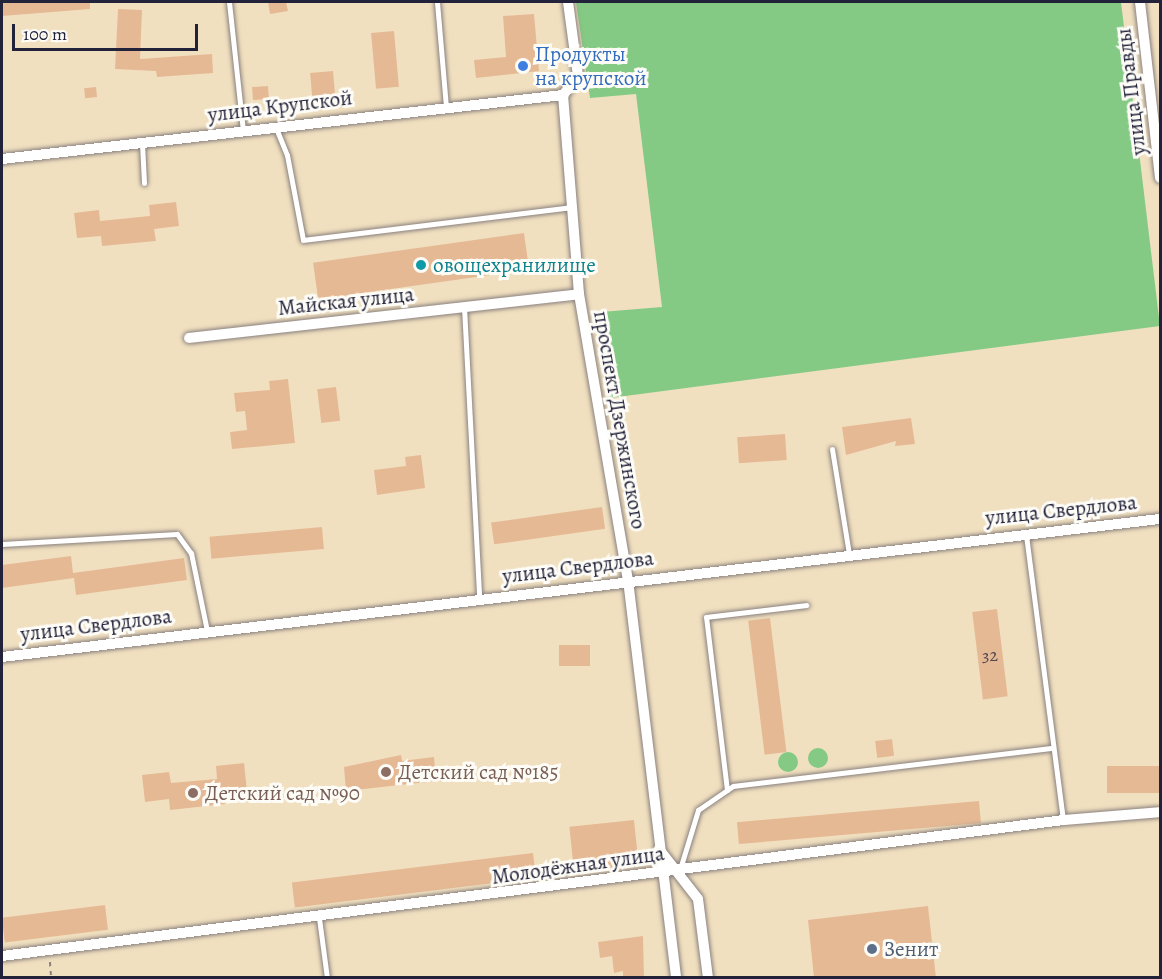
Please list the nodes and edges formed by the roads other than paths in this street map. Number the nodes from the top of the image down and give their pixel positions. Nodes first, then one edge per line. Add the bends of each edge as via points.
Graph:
1 (229, 2) edge
2 (437, 2) edge
3 (568, 2) edge
4 (1140, 2) edge
5 (563, 95) junction
6 (446, 106) junction
7 (275, 127) junction
8 (243, 130) junction
9 (142, 143) junction
10 (2, 159) edge
11 (1161, 178) edge
12 (144, 183) dead end
13 (570, 207) junction
14 (579, 294) junction
15 (464, 307) junction
16 (189, 338) dead end
17 (832, 449) dead end
18 (1161, 519) edge
19 (1026, 533) junction
20 (2, 544) edge
21 (849, 554) junction
22 (628, 580) junction
23 (479, 598) junction
24 (806, 605) dead end
25 (207, 631) junction
26 (2, 657) edge
27 (1053, 747) junction
28 (726, 790) junction
29 (1161, 812) edge
30 (1063, 819) junction
31 (659, 849) junction
32 (679, 871) junction
33 (663, 874) junction
34 (319, 918) junction
35 (2, 956) edge
36 (327, 978) edge
37 (676, 978) edge
38 (708, 978) edge

1 - 8 lane
2 - 6 lane
3 - 5 street via 578,76
4 - 11 street, улица Правды
5 - 6 street, улица Крупской
5 - 13 street, проспект Дзержинского
6 - 7 street, улица Крупской
7 - 8 street, улица Крупской
7 - 13 lane via 287,154 303,240
8 - 9 street, улица Крупской
9 - 10 street, улица Крупской
9 - 12 lane
13 - 14 street, проспект Дзержинского
14 - 15 street, Майская улица
14 - 22 street, проспект Дзержинского
15 - 16 street, Майская улица
15 - 23 lane
17 - 21 lane
18 - 19 street, улица Свердлова
19 - 21 street, улица Свердлова
19 - 27 lane
20 - 25 lane via 177,534 192,554
21 - 22 street, улица Свердлова
22 - 23 street, улица Свердлова
22 - 31 street, проспект Дзержинского
23 - 25 street, улица Свердлова
24 - 28 lane via 706,617
25 - 26 street, улица Свердлова
27 - 28 lane
27 - 30 lane
28 - 32 lane via 698,810
29 - 30 street, Молодёжная улица
30 - 32 street, Молодёжная улица
31 - 32 street
31 - 33 street, проспект Дзержинского
32 - 33 street, Молодёжная улица
32 - 38 street via 698,899
33 - 34 street, Молодёжная улица
33 - 37 street, проспект Дзержинского
34 - 35 street, Молодёжная улица
34 - 36 lane

